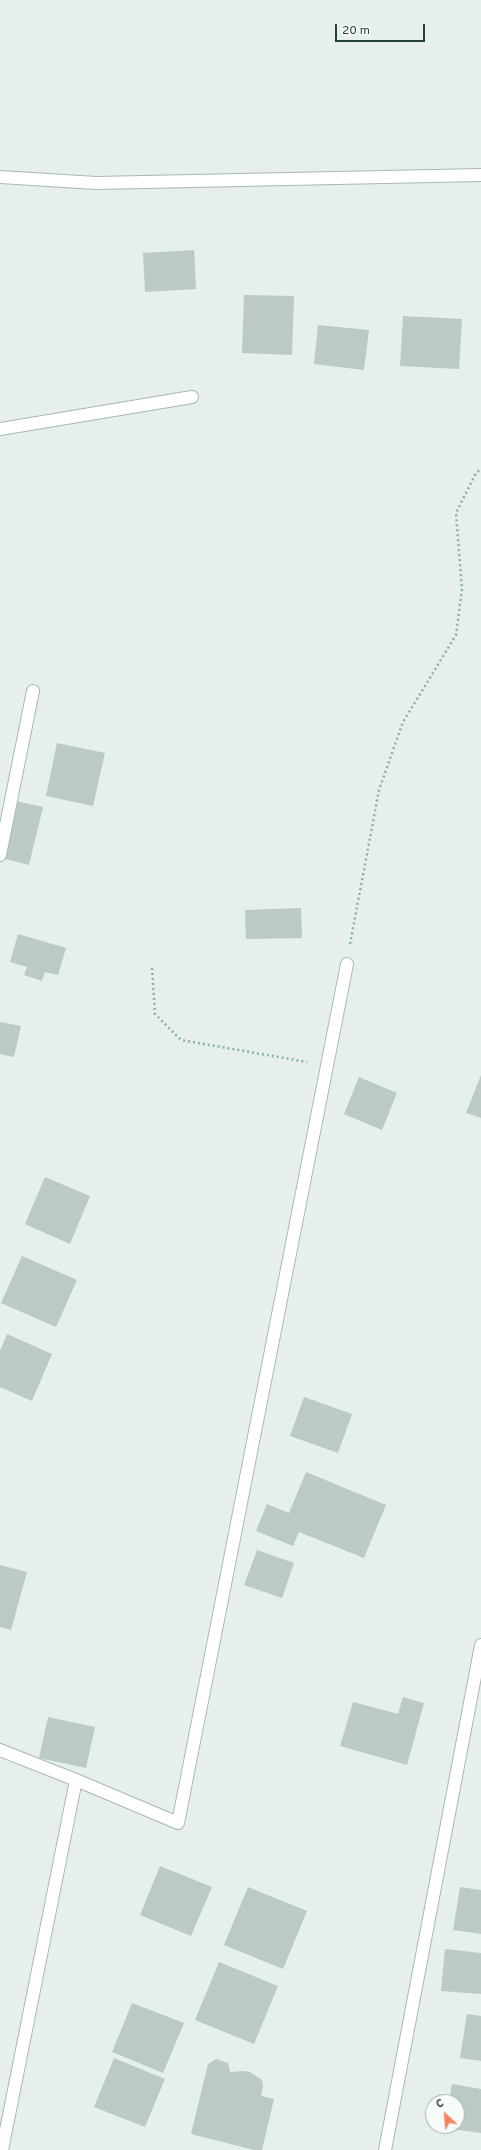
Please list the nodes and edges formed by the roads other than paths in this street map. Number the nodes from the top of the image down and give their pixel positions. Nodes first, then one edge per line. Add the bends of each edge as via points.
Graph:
1 (481, 175) edge
2 (0, 177) edge
3 (192, 397) dead end
4 (0, 429) edge
5 (33, 691) dead end
6 (0, 855) edge
7 (347, 964) road end
8 (481, 1645) edge
9 (0, 1750) edge
10 (76, 1780) junction
11 (2, 2150) edge
12 (386, 2150) edge

1 - 2 street via 96,183
3 - 4 street
5 - 6 street
7 - 10 street via 178,1823
8 - 12 street
9 - 10 street
10 - 11 street

